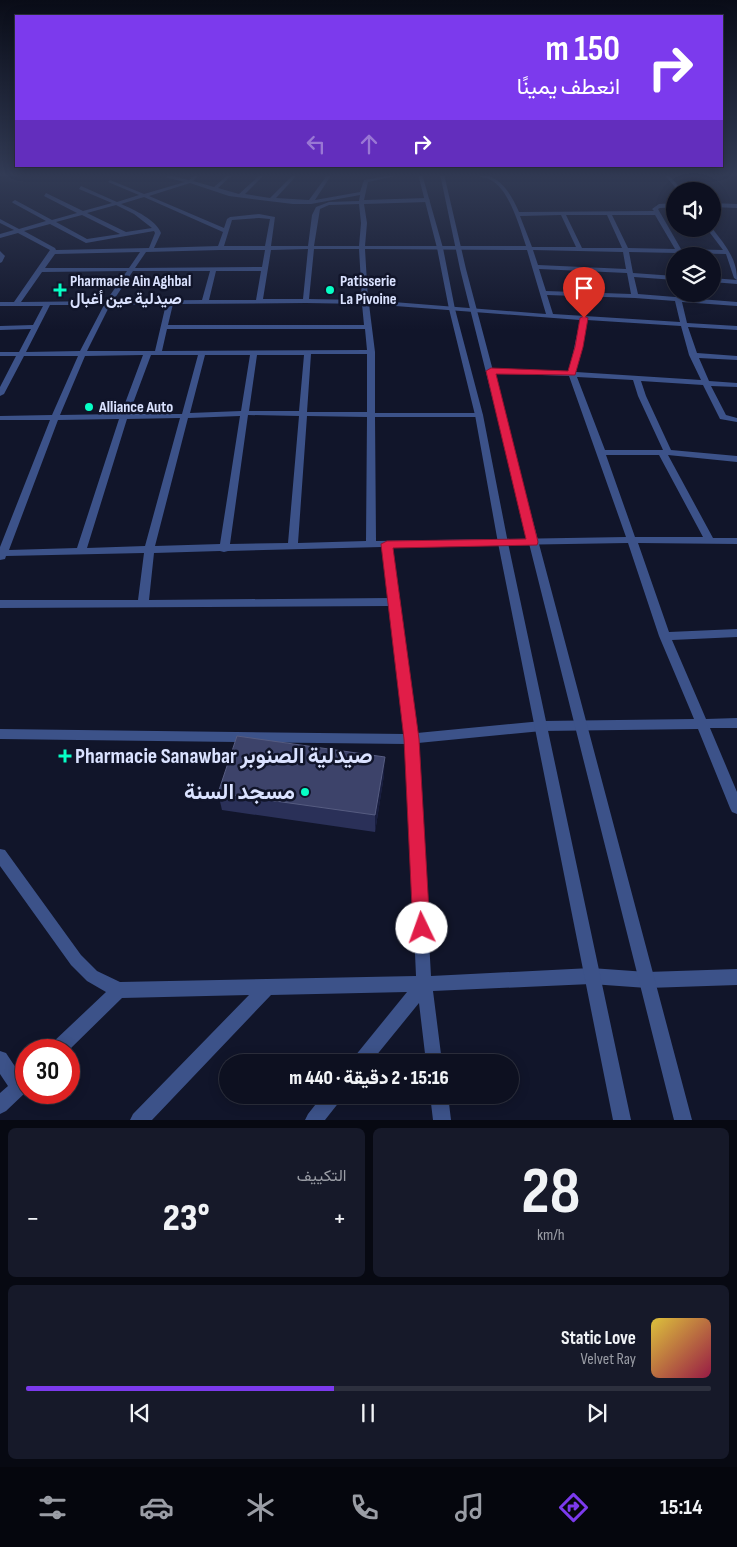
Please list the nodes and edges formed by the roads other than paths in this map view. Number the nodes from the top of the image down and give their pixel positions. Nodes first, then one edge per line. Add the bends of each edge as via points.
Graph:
1 (11, 226) edge
2 (37, 226) edge
3 (60, 226) edge
4 (110, 226) edge
5 (153, 226) edge
6 (215, 226) edge
7 (227, 226) edge
8 (271, 226) edge
9 (313, 226) edge
10 (364, 226) edge
11 (434, 226) edge
12 (453, 226) edge
13 (521, 226) edge
14 (569, 226) edge
15 (615, 226) edge
16 (665, 226) edge
17 (156, 229) junction
18 (20, 231) junction
19 (226, 231) junction
20 (125, 234) junction
21 (0, 236) edge
22 (717, 237) edge
23 (86, 241) junction
24 (78, 243) dead end
25 (69, 245) dead end
26 (676, 247) edge
27 (220, 248) junction
28 (440, 248) junction
29 (458, 248) junction
30 (529, 248) junction
31 (579, 248) junction
32 (148, 249) junction
33 (267, 249) junction
34 (312, 249) junction
35 (362, 249) junction
36 (625, 249) junction
37 (53, 250) junction
38 (666, 250) edge
39 (0, 253) edge
40 (732, 256) edge
41 (0, 261) edge
42 (534, 267) junction
43 (264, 269) junction
44 (39, 270) junction
45 (130, 270) junction
46 (213, 270) junction
47 (629, 273) junction
48 (666, 277) edge
49 (737, 278) edge
50 (721, 281) edge
51 (737, 282) edge
52 (544, 293) junction
53 (635, 296) junction
54 (666, 299) edge
55 (306, 300) junction
56 (259, 301) junction
57 (170, 302) junction
58 (205, 302) junction
59 (365, 302) junction
60 (678, 302) edge
61 (708, 302) edge
62 (17, 303) junction
63 (108, 303) junction
64 (0, 304) edge
65 (48, 304) junction
66 (737, 304) edge
67 (452, 309) junction
68 (473, 311) junction
69 (550, 316) junction
70 (584, 318) junction
71 (684, 325) junction
72 (36, 327) junction
73 (164, 327) junction
74 (0, 328) edge
75 (367, 328) junction
76 (737, 328) edge
77 (308, 352) junction
78 (371, 352) junction
79 (83, 353) junction
80 (148, 353) junction
81 (158, 353) junction
82 (202, 353) junction
83 (254, 353) junction
84 (0, 354) edge
85 (22, 354) junction
86 (693, 355) junction
87 (737, 358) edge
88 (491, 371) junction
89 (572, 374) junction
90 (636, 378) junction
91 (704, 382) junction
92 (737, 385) edge
93 (0, 394) edge
94 (245, 412) junction
95 (302, 413) junction
96 (479, 414) junction
97 (372, 415) junction
98 (124, 416) junction
99 (186, 416) junction
100 (55, 417) junction
101 (0, 418) edge
102 (737, 420) edge
103 (665, 452) junction
104 (601, 453) junction
105 (737, 459) edge
106 (632, 540) junction
107 (708, 540) junction
108 (737, 541) edge
109 (533, 542) junction
110 (503, 543) junction
111 (371, 544) junction
112 (387, 544) junction
113 (293, 547) junction
114 (224, 549) junction
115 (150, 550) junction
116 (82, 552) junction
117 (1, 555) edge
118 (393, 602) junction
119 (0, 604) edge
120 (143, 604) junction
121 (737, 633) edge
122 (665, 636) junction
123 (737, 723) edge
124 (702, 724) junction
125 (581, 725) junction
126 (542, 726) junction
127 (0, 734) edge
128 (412, 739) junction
129 (737, 808) edge
130 (0, 857) edge
131 (591, 976) junction
132 (737, 977) edge
133 (647, 980) junction
134 (424, 984) junction
135 (267, 988) junction
136 (119, 990) junction
137 (68, 1039) edge
138 (367, 1054) edge
139 (433, 1054) edge
140 (0, 1059) edge
141 (15, 1075) edge
142 (15, 1091) edge
143 (327, 1104) edge
144 (439, 1104) edge
145 (0, 1105) edge
146 (139, 1120) edge
147 (314, 1120) edge
148 (442, 1120) edge
149 (622, 1120) edge
150 (683, 1120) edge

1 - 18 street
2 - 18 street
3 - 23 street
4 - 20 street
5 - 17 street
6 - 19 street
7 - 19 street
8 - 33 street
9 - 34 street
10 - 35 street
11 - 28 street
12 - 29 street
13 - 30 street
14 - 31 street
15 - 36 street
16 - 26 street
17 - 20 street
17 - 32 street via 157,238
18 - 21 street
18 - 37 street
19 - 27 street
20 - 23 street
22 - 40 street
23 - 24 street
25 - 37 street
27 - 32 street
27 - 33 street
28 - 29 street
28 - 35 street
28 - 67 street
29 - 30 street
29 - 68 street
30 - 31 street
30 - 42 street
31 - 36 street
32 - 37 street
32 - 45 street
33 - 34 street
33 - 43 street
34 - 35 street
34 - 55 street
35 - 59 street
36 - 38 street
36 - 47 street
37 - 44 street
39 - 41 street
40 - 49 street
42 - 47 street
42 - 52 street
43 - 46 street
43 - 56 street
44 - 45 street
44 - 62 street
45 - 46 street
45 - 63 street
46 - 58 street
47 - 48 street
47 - 53 street
50 - 51 street
52 - 53 street
52 - 69 street
53 - 54 street
55 - 56 street
55 - 59 street
56 - 58 street
57 - 58 street
57 - 63 street
57 - 73 street
59 - 67 street
59 - 75 street
60 - 71 street
61 - 66 street
62 - 64 street
62 - 65 street
63 - 65 street
63 - 79 street
65 - 72 street
67 - 68 street
67 - 96 street
68 - 69 street
68 - 88 street
69 - 70 street
70 - 71 street
70 - 89 street
71 - 76 street
71 - 86 street
72 - 74 street
72 - 85 street
73 - 75 street
73 - 81 street
75 - 78 street
77 - 78 street
77 - 83 street
77 - 95 street
78 - 97 street
79 - 80 street
79 - 85 street
79 - 100 street
80 - 81 street
80 - 98 street
81 - 82 street
82 - 83 street
82 - 99 street
83 - 94 street
84 - 85 street
85 - 93 street
86 - 87 street
86 - 91 street
88 - 89 street
88 - 109 street
89 - 90 street
89 - 104 street
90 - 91 street
90 - 103 street
91 - 92 street
91 - 102 street via 724,417
94 - 95 street
94 - 99 street
94 - 114 street
95 - 97 street
95 - 113 street
96 - 97 street
96 - 110 street
97 - 111 street
98 - 99 street
98 - 100 street
98 - 116 street
99 - 115 street
100 - 101 street
100 - 117 street
103 - 104 street
103 - 105 street
103 - 107 street
104 - 106 street
106 - 107 street
106 - 109 street
106 - 122 street
107 - 108 street
109 - 110 street
109 - 125 street
110 - 112 street
110 - 126 street
111 - 112 street
111 - 113 street
112 - 118 street
113 - 114 street
114 - 115 street
115 - 116 street
115 - 120 street
116 - 117 street
118 - 120 street
118 - 128 street
119 - 120 street
121 - 122 street
122 - 124 street
123 - 124 street
124 - 125 street
124 - 129 street
125 - 126 street
125 - 133 street
126 - 128 street
126 - 131 street
127 - 128 street
128 - 134 street
130 - 136 street via 76,960 92,976
131 - 133 street
131 - 134 street
131 - 149 street
132 - 133 street
133 - 150 street
134 - 135 street
134 - 138 street
134 - 139 street
135 - 136 street
135 - 146 street
136 - 137 street
140 - 141 street
142 - 145 street
143 - 147 street
144 - 148 street

